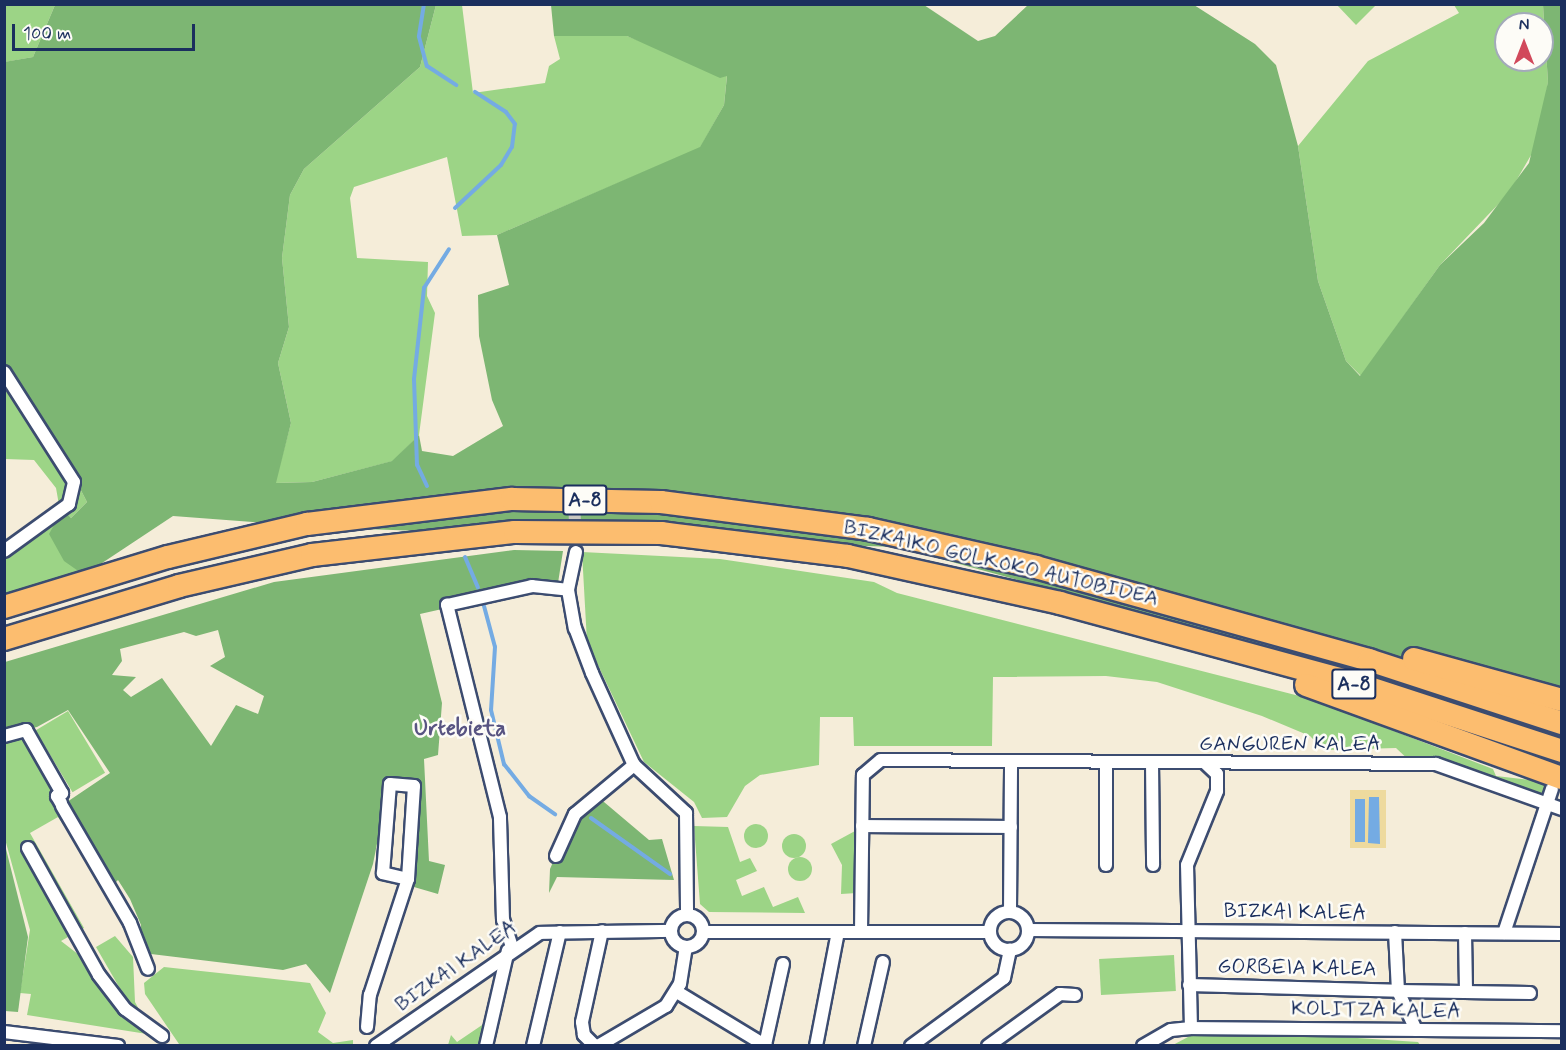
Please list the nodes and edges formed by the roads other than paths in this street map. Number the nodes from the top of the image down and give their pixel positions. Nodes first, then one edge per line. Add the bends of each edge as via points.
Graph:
1 (4, 372) edge
2 (4, 550) edge
3 (576, 552) tunnel mouth
4 (568, 590) junction
5 (1167, 601) junction
6 (4, 607) edge
7 (1145, 624) junction
8 (4, 639) edge
9 (1562, 699) edge
10 (1562, 723) edge
11 (4, 736) edge
12 (1562, 751) edge
13 (1011, 762) junction
14 (1106, 762) junction
15 (1152, 762) junction
16 (1205, 762) junction
17 (634, 765) junction
18 (1557, 784) edge
19 (1547, 803) junction
20 (1562, 809) edge
21 (862, 826) junction
22 (1011, 827) junction
23 (28, 848) dead end
24 (556, 856) dead end
25 (1106, 865) dead end
26 (1153, 865) dead end
27 (408, 879) junction
28 (1010, 912) junction
29 (687, 915) junction
30 (1028, 930) junction
31 (1186, 930) junction
32 (602, 931) junction
33 (671, 931) junction
34 (560, 932) junction
35 (704, 932) junction
36 (838, 932) junction
37 (861, 932) junction
38 (990, 932) junction
39 (1395, 932) junction
40 (1465, 933) junction
41 (1504, 933) junction
42 (1562, 934) edge
43 (686, 948) junction
44 (510, 949) junction
45 (1010, 950) junction
46 (883, 962) dead end
47 (783, 964) dead end
48 (148, 969) dead end
49 (1190, 985) junction
50 (1398, 991) junction
51 (676, 992) junction
52 (1466, 992) junction
53 (1530, 993) dead end
54 (1075, 995) dead end
55 (367, 1027) dead end
56 (1191, 1028) junction
57 (1416, 1030) junction
58 (1562, 1031) edge
59 (4, 1032) edge
60 (162, 1036) dead end
61 (113, 1045) edge
62 (766, 1045) edge
63 (118, 1046) edge
64 (376, 1046) edge
65 (486, 1046) edge
66 (533, 1046) edge
67 (597, 1046) edge
68 (816, 1046) edge
69 (864, 1046) edge
70 (910, 1046) edge
71 (988, 1046) edge
72 (1143, 1046) edge

1 - 2 street via 74,482 63,510
3 - 4 street
4 - 17 street via 574,628
4 - 44 street via 532,586 447,605 501,817 503,920
5 - 6 highway, BIZKAIKO GOLKOKO AUTOBIDEA / A-8 via 943,544 765,512 661,502 512,499 307,524 168,557
5 - 9 highway via 1291,626
5 - 10 highway, BIZKAIKO GOLKOKO AUTOBIDEA / A-8
7 - 8 highway, BIZKAIKO GOLKOKO AUTOBIDEA / A-8 via 924,571 761,543 661,533 515,532 312,555 179,586
7 - 12 highway, BIZKAIKO GOLKOKO AUTOBIDEA / A-8
7 - 18 highway via 1233,663
11 - 48 street via 26,730 62,793 57,796
13 - 14 street, GANGUREN KALEA
13 - 21 street, GANGUREN KALEA via 881,760 863,775
13 - 22 street
14 - 15 street, GANGUREN KALEA
14 - 25 street
15 - 16 street, GANGUREN KALEA
15 - 26 street
16 - 19 street, GANGUREN KALEA via 1436,764
16 - 31 street via 1217,774 1217,791 1187,865
17 - 24 street via 575,814
17 - 29 street via 686,813
18 - 19 street
19 - 20 street, GANGUREN KALEA
19 - 41 street
21 - 22 street
21 - 37 street, GANGUREN KALEA
22 - 28 street
23 - 60 street via 99,975 125,1009
27 - 27 street via 414,786 390,784 383,873
27 - 55 street via 370,994
28 - 30 street via 1020,916
28 - 38 street via 994,920
29 - 33 street via 678,918
29 - 35 street via 701,922
30 - 31 street, BIZKAI KALEA
30 - 45 street via 1021,946
31 - 39 street, BIZKAI KALEA
31 - 49 street
32 - 33 street, BIZKAI KALEA
32 - 34 street, BIZKAI KALEA
32 - 67 street via 582,1022 585,1035
33 - 43 street via 677,944
34 - 44 street, BIZKAI KALEA via 540,933
34 - 66 street
35 - 36 street
35 - 43 street via 700,942
36 - 37 street
36 - 68 street
37 - 38 street
38 - 45 street via 995,943
39 - 40 street, BIZKAI KALEA
39 - 50 street, KOLITZA KALEA
40 - 41 street, BIZKAI KALEA
40 - 52 street
41 - 42 street, BIZKAI KALEA
43 - 51 street
44 - 64 street, BIZKAI KALEA
44 - 65 street
45 - 70 street via 1004,978
46 - 69 street
47 - 62 street
49 - 50 street, GORBEIA KALEA
49 - 56 street
50 - 52 street, KOLITZA KALEA
50 - 57 street, GORBEIA KALEA
51 - 62 street
51 - 67 street via 654,1015
52 - 53 street, KOLITZA KALEA
54 - 71 street via 1060,994
56 - 57 street, KOLITZA KALEA
56 - 72 street, KOLITZA KALEA via 1171,1030
57 - 58 street, KOLITZA KALEA
59 - 61 street
61 - 63 street

